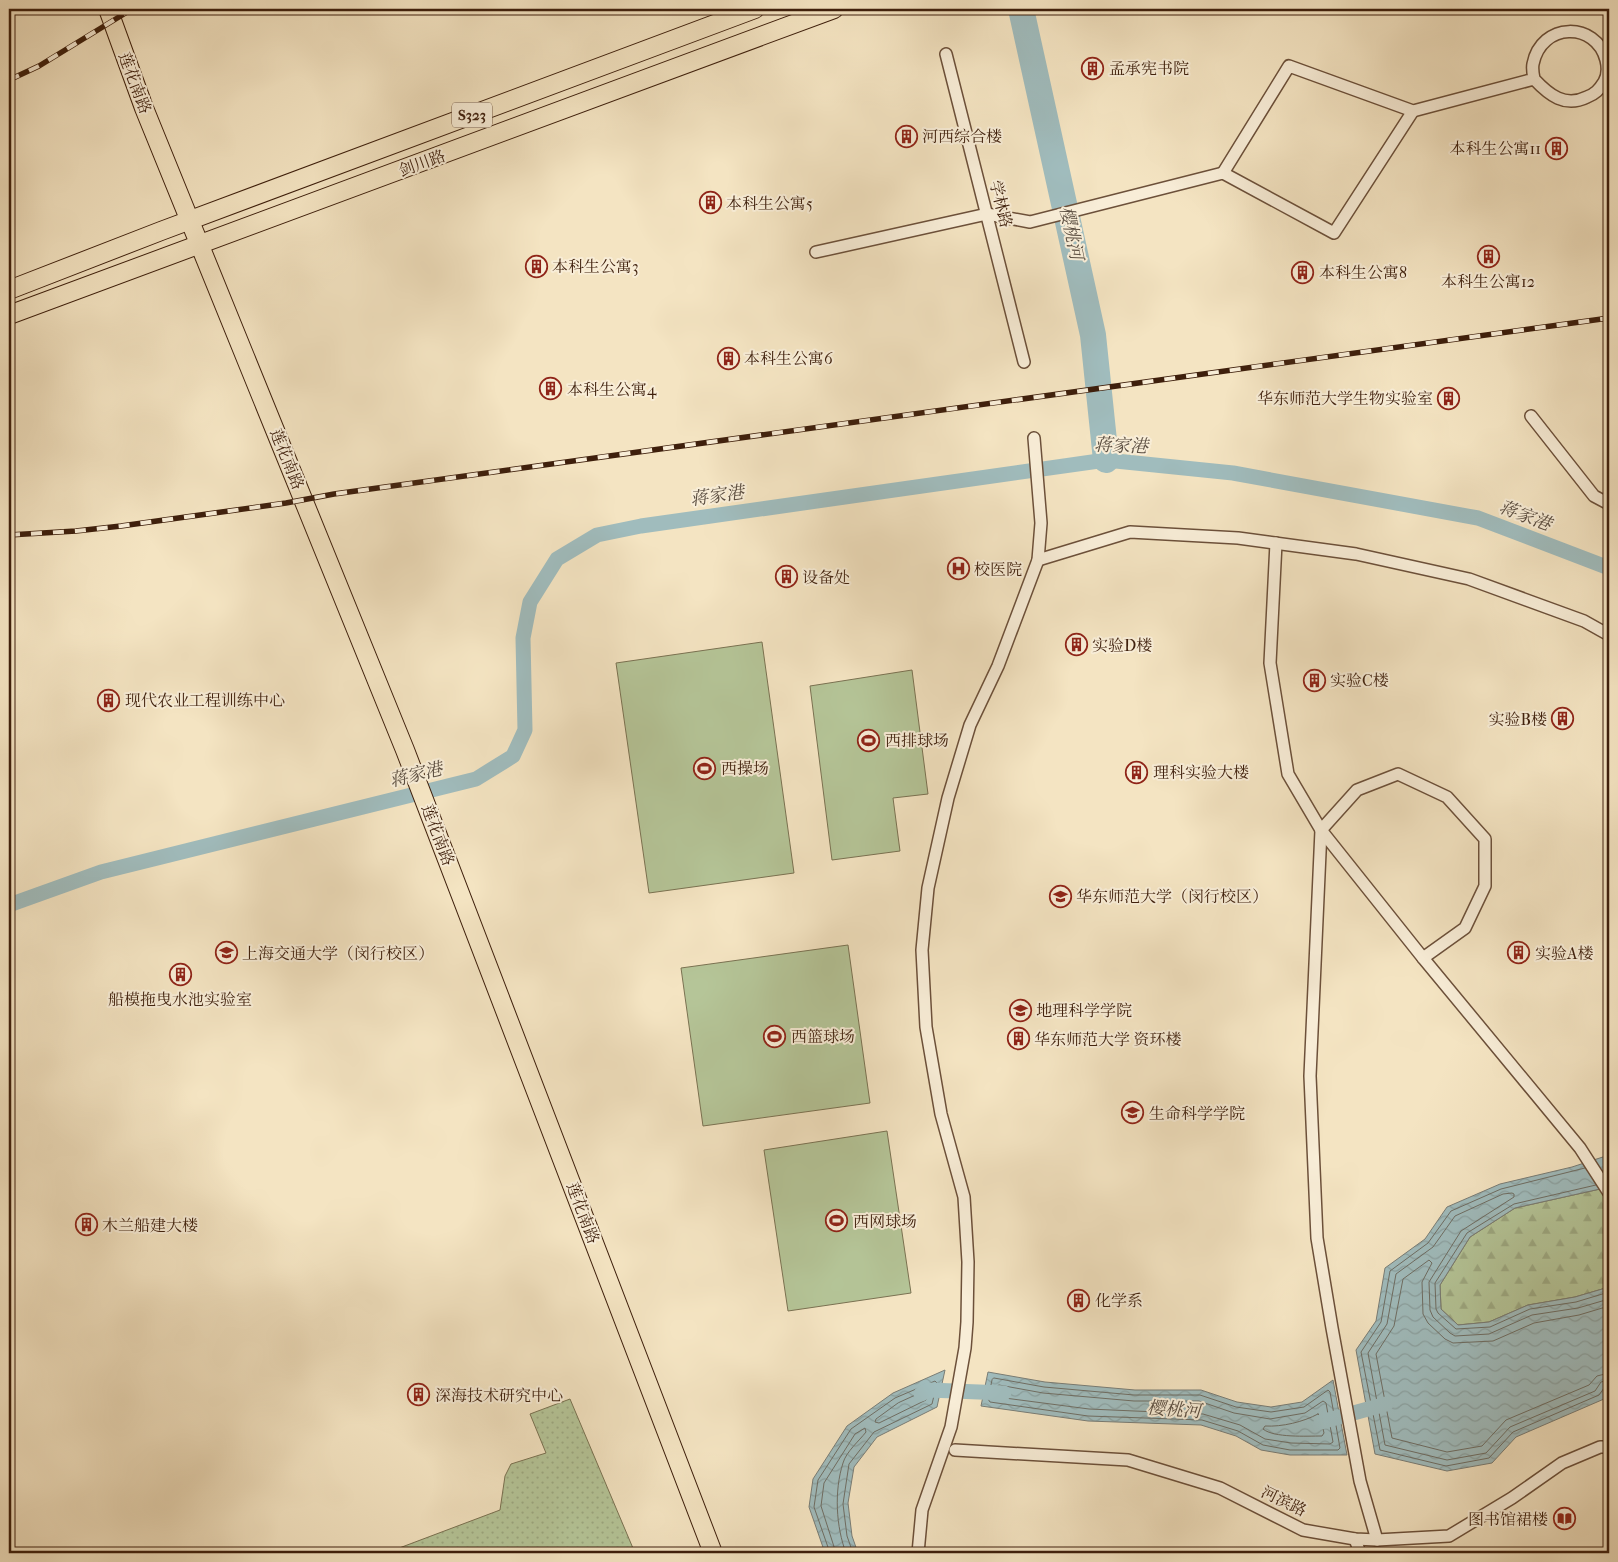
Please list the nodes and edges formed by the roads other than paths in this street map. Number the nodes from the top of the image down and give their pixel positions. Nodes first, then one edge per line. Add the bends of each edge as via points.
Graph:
1 (108, 9) edge
2 (755, 9) edge
3 (834, 9) edge
4 (946, 54) dead end
5 (1534, 79) junction
6 (1413, 111) junction
7 (1223, 173) junction
8 (987, 214) junction
9 (190, 221) junction
10 (200, 244) junction
11 (816, 252) dead end
12 (9, 290) edge
13 (9, 316) edge
14 (1024, 362) dead end
15 (1531, 416) dead end
16 (1034, 438) dead end
17 (1609, 504) edge
18 (1276, 543) junction
19 (1038, 560) junction
20 (1609, 635) edge
21 (1321, 830) junction
22 (1422, 958) junction
23 (1609, 1193) edge
24 (1609, 1447) edge
25 (955, 1450) dead end
26 (1356, 1539) junction
27 (1377, 1540) junction
28 (713, 1553) edge
29 (918, 1553) edge
30 (1360, 1553) edge

1 - 9 main road, 莲花南路
2 - 9 main road, 剑川路 / S323
3 - 10 main road, 剑川路
4 - 8 street, 学林路
5 - 5 street via 1546,92 1564,101 1578,102 1596,94 1604,82 1607,74 1604,50 1580,32 1564,30 1549,37 1537,51
5 - 6 street
6 - 7 street via 1289,66
6 - 7 street via 1334,233
7 - 8 street via 1030,222
8 - 11 street
8 - 14 street, 学林路
9 - 10 main road, 莲花南路
9 - 12 main road, 剑川路 / S323
10 - 13 main road, 剑川路
10 - 28 main road, 莲花南路 via 405,750
15 - 17 street via 1594,496
16 - 19 street via 1041,523
18 - 19 street via 1130,532
18 - 20 street via 1356,554 1469,579 1584,622
18 - 21 street via 1270,662 1288,774
19 - 29 street via 998,666 970,725 948,798 927,897 922,950 926,1027 942,1114 964,1197 968,1262 965,1348 951,1427 922,1510
21 - 22 street
21 - 22 street via 1357,790 1398,774 1447,796 1485,839 1485,886 1465,928
21 - 27 street via 1310,1076 1317,1238 1360,1481
22 - 23 street via 1580,1148
24 - 27 street, 河滨路 via 1600,1447 1562,1463 1449,1536
25 - 26 street, 河滨路 via 1128,1460 1220,1488 1303,1530
26 - 27 street, 河滨路
26 - 30 street

